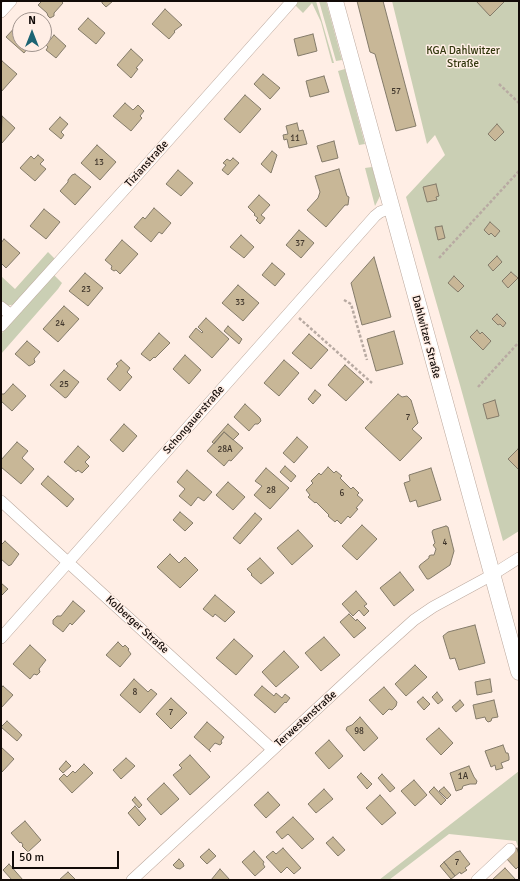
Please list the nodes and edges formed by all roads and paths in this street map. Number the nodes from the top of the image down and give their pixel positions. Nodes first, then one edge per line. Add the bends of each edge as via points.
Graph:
1 (11, 1) edge
2 (292, 1) edge
3 (335, 1) edge
4 (1, 12) edge
5 (499, 84) dead end
6 (519, 103) edge
7 (519, 171) edge
8 (391, 208) junction
9 (439, 258) dead end
10 (344, 300) dead end
11 (1, 307) edge
12 (291, 310) junction
13 (11, 315) junction
14 (1, 326) edge
15 (519, 342) edge
16 (367, 360) dead end
17 (372, 383) dead end
18 (478, 387) dead end
19 (1, 501) edge
20 (519, 558) edge
21 (68, 563) junction
22 (492, 575) junction
23 (1, 638) edge
24 (519, 672) edge
25 (272, 749) junction
26 (510, 849) dead end
27 (132, 880) edge
28 (477, 880) edge

1 - 4 street
2 - 13 street, Tizianstraße
3 - 8 main road, Dahlwitzer Straße
5 - 6 path
7 - 9 path
8 - 12 street, Schongauerstraße via 375,216
8 - 22 main road, Dahlwitzer Straße
10 - 16 path via 351,304
11 - 13 street
12 - 17 path
12 - 21 street, Schongauerstraße
13 - 14 street, Tizianstraße
15 - 18 path
19 - 21 street, Kolberger Straße
20 - 22 street, Terwestenstraße
21 - 23 street, Schongauerstraße
21 - 25 street, Kolberger Straße
22 - 24 main road, Dahlwitzer Straße
22 - 25 street, Terwestenstraße via 414,620
25 - 27 street, Terwestenstraße
26 - 28 street

